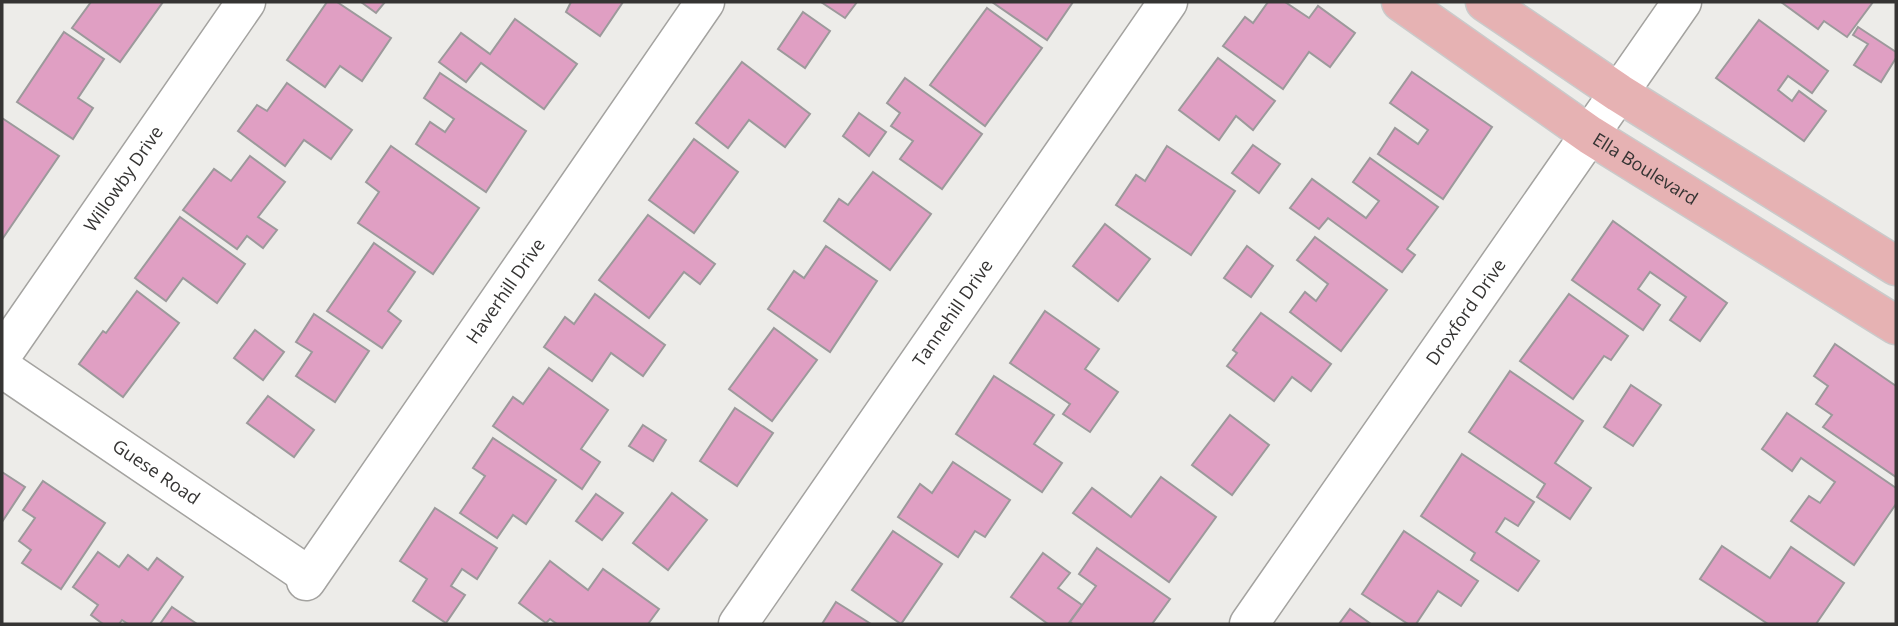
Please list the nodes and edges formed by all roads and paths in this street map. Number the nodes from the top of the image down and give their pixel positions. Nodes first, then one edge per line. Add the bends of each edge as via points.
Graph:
1 (246, 2) edge
2 (705, 2) edge
3 (1168, 2) edge
4 (1401, 2) edge
5 (1485, 2) edge
6 (1682, 2) edge
7 (1619, 93) junction
8 (1590, 135) junction
9 (1896, 266) edge
10 (1896, 325) edge
11 (2, 355) edge
12 (2, 368) edge
13 (307, 579) joint
14 (738, 624) edge
15 (1250, 624) edge

1 - 11 street, Willowby Drive
2 - 13 street, Haverhill Drive
3 - 14 street, Tannehill Drive
4 - 8 main road, Ella Boulevard
5 - 7 main road
6 - 7 street, Droxford Drive
7 - 8 street, Droxford Drive
7 - 9 main road
8 - 10 main road, Ella Boulevard
8 - 15 street, Droxford Drive
12 - 13 street, Guese Road

